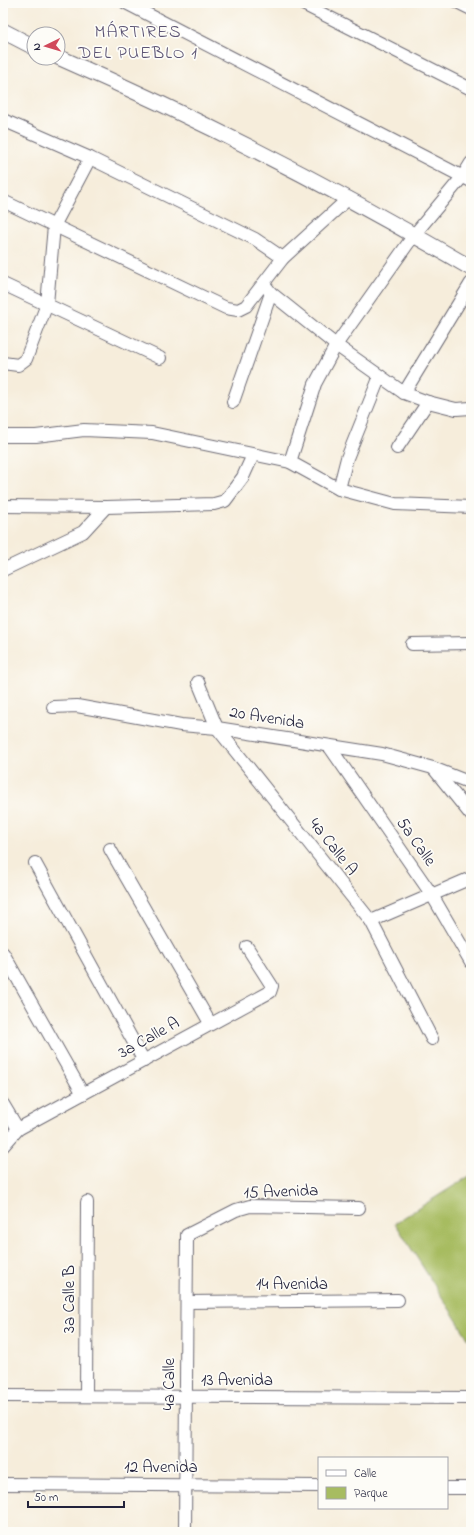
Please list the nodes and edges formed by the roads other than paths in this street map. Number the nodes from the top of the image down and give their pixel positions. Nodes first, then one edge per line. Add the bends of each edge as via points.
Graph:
1 (126, 3) edge
2 (301, 3) edge
3 (459, 3) edge
4 (471, 9) edge
5 (3, 31) edge
6 (26, 43) edge
7 (66, 61) edge
8 (471, 89) edge
9 (3, 120) edge
10 (90, 158) junction
11 (471, 163) edge
12 (467, 179) edge
13 (349, 198) junction
14 (3, 201) edge
15 (54, 226) junction
16 (414, 235) junction
17 (283, 258) junction
18 (471, 268) edge
19 (3, 284) edge
20 (471, 284) edge
21 (268, 288) junction
22 (47, 304) junction
23 (336, 345) junction
24 (160, 358) dead end
25 (3, 363) edge
26 (380, 376) junction
27 (404, 393) junction
28 (233, 402) dead end
29 (428, 402) junction
30 (471, 408) edge
31 (3, 436) edge
32 (397, 448) dead end
33 (252, 456) junction
34 (290, 462) junction
35 (338, 489) junction
36 (3, 506) edge
37 (106, 507) junction
38 (471, 507) edge
39 (3, 570) edge
40 (412, 644) dead end
41 (471, 644) edge
42 (198, 682) dead end
43 (53, 707) dead end
44 (217, 728) junction
45 (329, 746) junction
46 (432, 768) junction
47 (471, 783) edge
48 (471, 815) edge
49 (110, 849) dead end
50 (35, 863) dead end
51 (471, 878) edge
52 (432, 895) junction
53 (371, 921) junction
54 (247, 947) dead end
55 (3, 953) edge
56 (471, 962) edge
57 (210, 1023) junction
58 (432, 1039) dead end
59 (144, 1061) junction
60 (84, 1094) junction
61 (3, 1104) edge
62 (18, 1130) junction
63 (3, 1146) edge
64 (87, 1202) dead end
65 (359, 1208) dead end
66 (187, 1235) joint
67 (398, 1300) dead end
68 (187, 1302) junction
69 (3, 1396) edge
70 (86, 1396) junction
71 (186, 1396) junction
72 (471, 1398) edge
73 (3, 1484) edge
74 (186, 1484) junction
75 (318, 1486) edge
76 (448, 1488) edge
77 (471, 1488) edge
78 (185, 1532) edge

1 - 12 street
2 - 8 street
3 - 4 street
5 - 6 street
7 - 13 street
9 - 10 street
10 - 15 street
10 - 17 street via 255,239
11 - 12 street
12 - 16 street
13 - 16 street
13 - 17 street
14 - 15 street
15 - 21 street via 226,308 238,310
15 - 22 street
16 - 18 street
16 - 23 street
17 - 21 street
19 - 22 street
20 - 27 street
21 - 23 street
21 - 28 street
22 - 24 street
22 - 25 street via 26,359 18,365
23 - 26 street
23 - 34 street via 315,384
26 - 27 street
26 - 35 street via 347,458
27 - 29 street
29 - 30 street via 456,408
29 - 32 street
31 - 33 street via 36,436 84,430 152,434
33 - 34 street
33 - 37 street via 243,477 225,500 214,504
34 - 35 street
35 - 38 street via 395,504
36 - 37 street
37 - 39 street via 83,532
40 - 41 street
42 - 44 street, 4a Calle A
43 - 44 street, 20 Avenida via 76,706
44 - 45 street, 20 Avenida
44 - 53 street, 4a Calle A
45 - 46 street, 20 Avenida via 382,754
45 - 52 street, 5a Calle
46 - 47 street, 20 Avenida
46 - 48 street
49 - 57 street
50 - 59 street
51 - 52 street
52 - 53 street
52 - 56 street, 5a Calle
53 - 58 street, 4a Calle A
54 - 57 street, 3a Calle A via 272,986 270,992
55 - 60 street
57 - 59 street, 3a Calle A
59 - 60 street, 3a Calle A
60 - 62 street, 3a Calle A
61 - 62 street
62 - 63 street, 3a Calle A
64 - 70 street, 3a Calle B
65 - 66 street, 15 Avenida via 250,1206 236,1210
66 - 68 street, 4a Calle
67 - 68 street, 14 Avenida
68 - 71 street, 4a Calle
69 - 70 street, 13 Avenida
70 - 71 street, 13 Avenida
71 - 72 street, 13 Avenida
71 - 74 street, 4a Calle
73 - 74 street, 12 Avenida
74 - 75 street, 12 Avenida
74 - 78 street, 4a Calle
76 - 77 street

